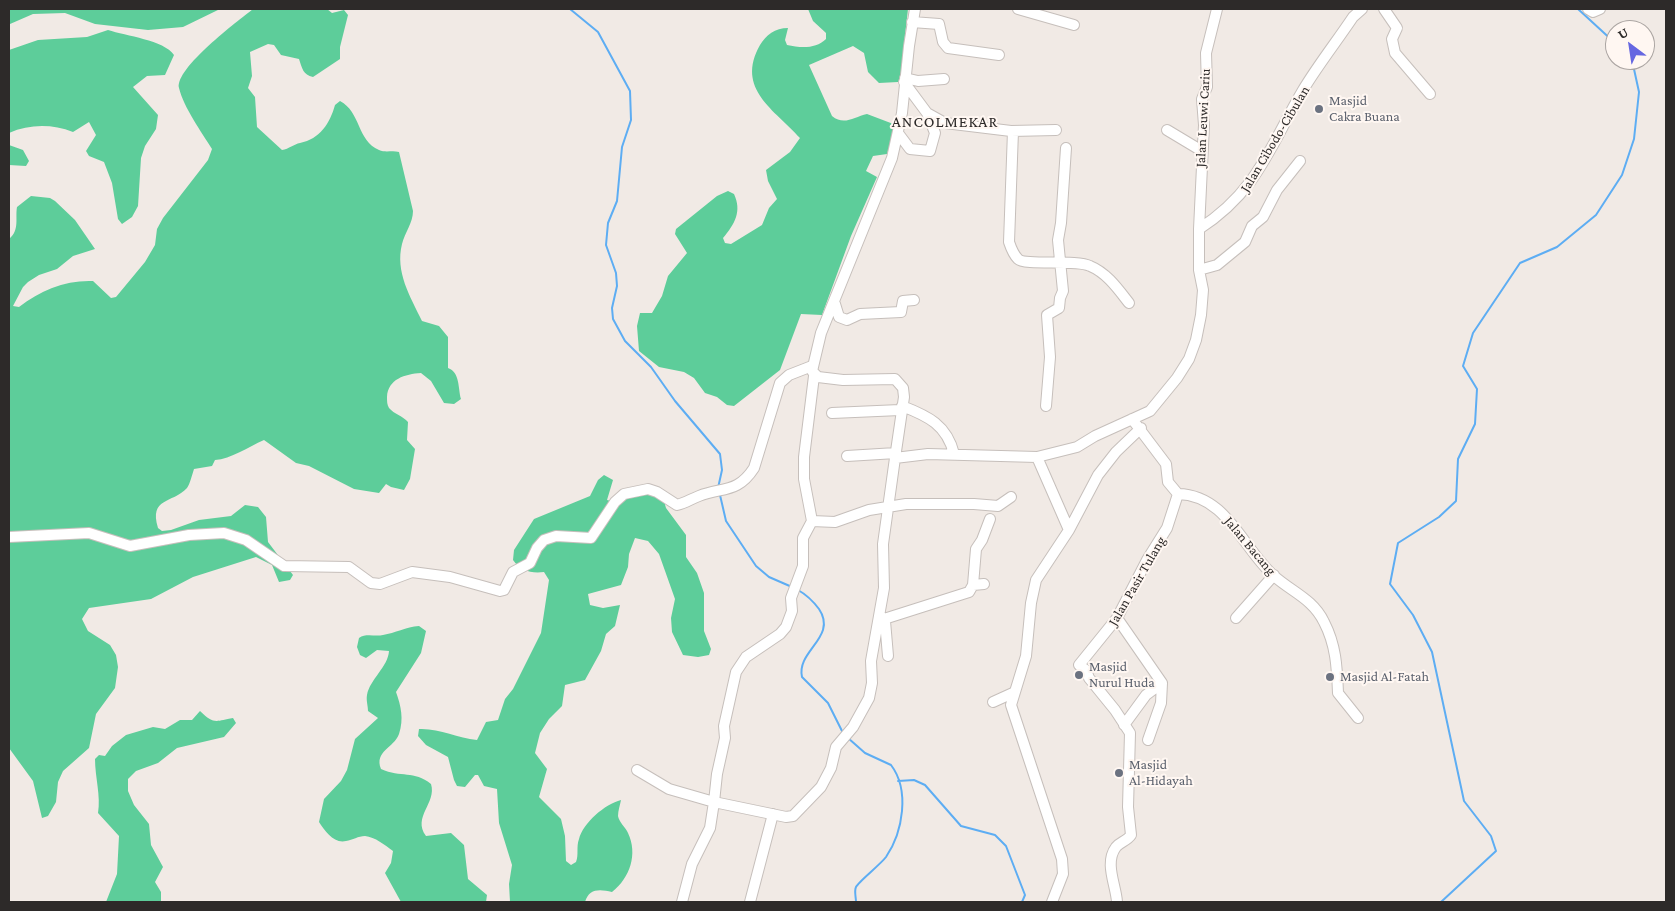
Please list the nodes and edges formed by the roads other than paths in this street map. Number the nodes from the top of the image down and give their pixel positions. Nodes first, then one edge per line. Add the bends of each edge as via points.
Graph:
1 (915, 9) edge
2 (1018, 9) edge
3 (1217, 9) edge
4 (1362, 9) edge
5 (1384, 9) edge
6 (1588, 9) edge
7 (1600, 9) edge
8 (912, 22) junction
9 (1074, 25) dead end
10 (999, 55) dead end
11 (944, 79) dead end
12 (904, 80) junction
13 (1430, 94) dead end
14 (927, 113) junction
15 (1056, 130) dead end
16 (1167, 130) dead end
17 (1013, 131) junction
18 (898, 133) junction
19 (1066, 148) dead end
20 (1202, 151) junction
21 (1300, 161) dead end
22 (1199, 229) junction
23 (1060, 262) junction
24 (1199, 270) junction
25 (914, 300) dead end
26 (1129, 303) dead end
27 (835, 304) junction
28 (813, 371) junction
29 (1046, 406) dead end
30 (901, 408) junction
31 (832, 413) dead end
32 (1132, 419) junction
33 (1141, 428) junction
34 (954, 454) junction
35 (895, 455) junction
36 (848, 456) dead end
37 (1037, 457) junction
38 (1178, 494) junction
39 (1011, 497) dead end
40 (888, 507) junction
41 (990, 519) dead end
42 (812, 521) junction
43 (1069, 530) junction
44 (9, 537) edge
45 (1274, 575) junction
46 (984, 584) dead end
47 (973, 585) junction
48 (881, 616) junction
49 (1117, 618) junction
50 (1236, 618) dead end
51 (888, 656) dead end
52 (1162, 683) junction
53 (1015, 692) junction
54 (993, 702) dead end
55 (1358, 718) dead end
56 (1124, 725) junction
57 (1148, 740) dead end
58 (637, 770) dead end
59 (714, 802) junction
60 (773, 814) junction
61 (682, 902) edge
62 (750, 902) edge
63 (1052, 902) edge
64 (1117, 902) edge

1 - 8 street
2 - 9 street
3 - 20 street, Jalan Leuwi Cariu via 1206,53
4 - 22 street, Jalan Cibodo-Cibulan via 1353,17 1303,90 1248,186 1226,210
5 - 13 street via 1397,28 1392,39 1395,53
6 - 7 street via 1593,12
8 - 10 street via 939,24 942,42 948,48
8 - 12 street
11 - 12 street
12 - 14 street
12 - 18 street
14 - 17 street via 945,122
14 - 18 street via 934,133 930,151 910,149
15 - 17 street
16 - 20 street
17 - 23 street via 1011,248 1019,261
18 - 27 street via 892,158
19 - 23 street via 1058,240
20 - 22 street, Jalan Leuwi Cariu
21 - 24 street via 1277,190 1264,217 1252,226 1245,242 1217,264
22 - 24 street
23 - 26 street via 1090,265 1111,281
23 - 29 street via 1064,282 1060,307 1047,315 1050,357
24 - 32 street via 1203,290 1201,315 1189,359 1150,411
25 - 27 street via 904,301 901,312 860,314 847,320 839,317
27 - 28 street via 821,334
28 - 30 street via 843,380 895,379 903,388
28 - 42 street via 804,457 804,479
28 - 44 street via 789,376 780,383 754,468 746,480 731,489 698,496 677,505 648,489 624,494 591,538 556,536 544,540 530,563 510,575 502,590 454,578 408,573 373,584 349,567 284,566 246,540 224,533 189,535 130,546 88,534
30 - 31 street
30 - 34 street via 927,417 942,427
30 - 35 street
32 - 33 street
32 - 37 street via 1077,447
33 - 38 street via 1166,464 1168,482
33 - 43 street via 1105,465
34 - 35 street
34 - 37 street
35 - 36 street
35 - 40 street
37 - 43 street
38 - 45 street, Jalan Bacang via 1199,498 1220,511
38 - 49 street, Jalan Pasir Tulang via 1167,528
39 - 40 street via 998,506 946,503
40 - 42 street via 835,522
40 - 48 street
41 - 47 street via 976,549
42 - 59 street via 803,538 803,566 793,592 792,611 786,627 746,657 736,672 724,726 725,738
43 - 53 street via 1036,580 1026,656
45 - 50 street
45 - 55 street, Jalan Bacang via 1302,595 1324,620 1333,640 1338,693
46 - 47 street
47 - 48 street via 961,596
48 - 51 street
48 - 60 street via 871,661 869,698 848,734 836,747 828,776 815,795 793,816
49 - 52 street
49 - 56 street, Jalan Pasir Tulang via 1079,665 1086,670 1088,678
52 - 56 street via 1146,695
52 - 57 street via 1161,703
53 - 54 street
53 - 63 street via 1012,709 1062,858 1063,874
56 - 64 street, Jalan Pasir Tulang via 1130,733 1131,742 1128,807 1131,835 1114,849 1111,858
58 - 59 street via 669,789
59 - 60 street
59 - 61 street via 710,828 692,864
60 - 62 street

